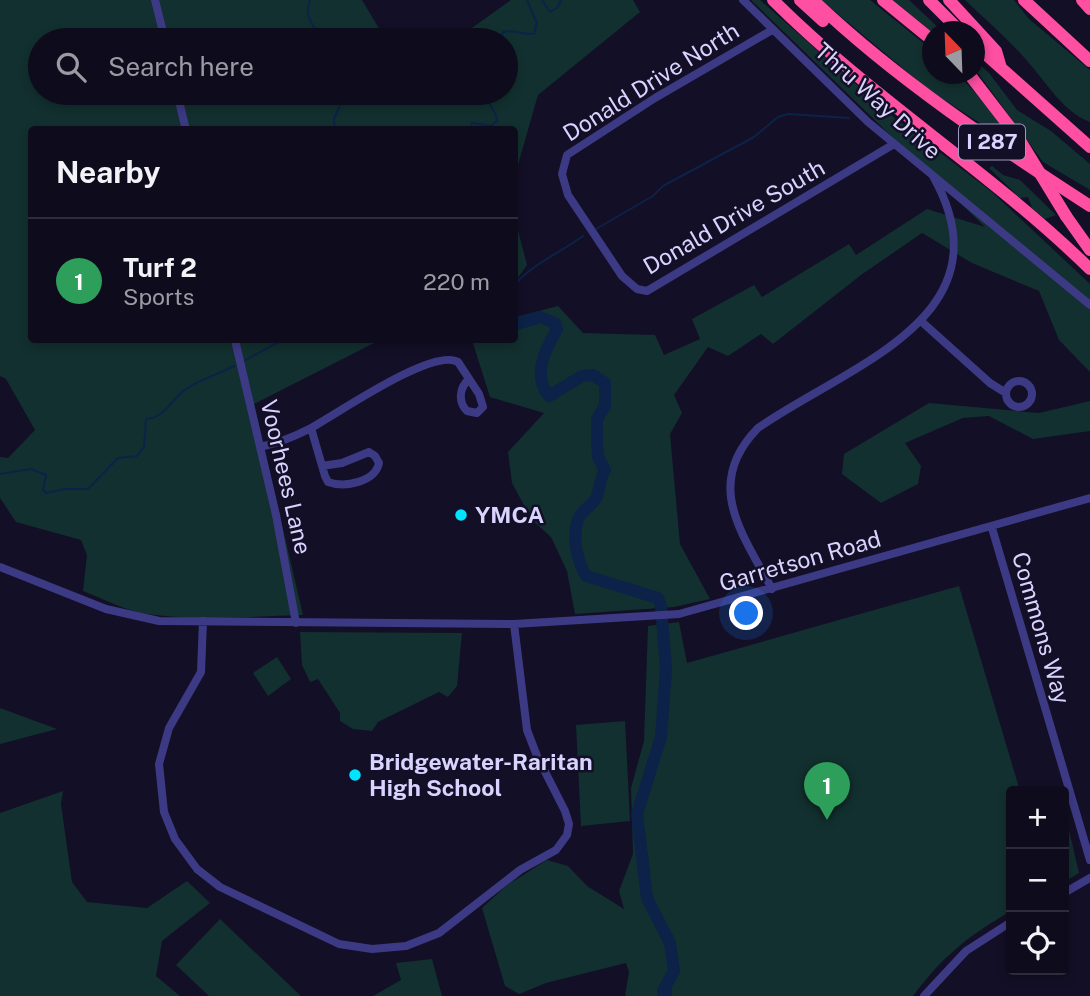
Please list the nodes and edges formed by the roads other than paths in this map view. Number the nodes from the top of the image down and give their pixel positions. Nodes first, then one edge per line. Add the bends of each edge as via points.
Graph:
1 (155, 0) edge
2 (743, 0) edge
3 (774, 0) edge
4 (800, 0) edge
5 (813, 0) edge
6 (883, 0) edge
7 (929, 0) edge
8 (949, 0) edge
9 (1024, 0) edge
10 (1083, 0) edge
11 (1090, 9) edge
12 (950, 21) edge
13 (162, 28) edge
14 (772, 30) junction
15 (922, 31) edge
16 (985, 53) edge
17 (1090, 61) edge
18 (1002, 69) junction
19 (897, 75) junction
20 (977, 84) edge
21 (180, 105) edge
22 (185, 126) edge
23 (894, 144) junction
24 (1090, 147) edge
25 (562, 176) joint
26 (933, 176) junction
27 (1090, 206) edge
28 (1090, 250) edge
29 (1090, 269) edge
30 (1090, 305) edge
31 (922, 322) junction
32 (235, 343) edge
33 (469, 379) dead end
34 (1006, 393) dead end
35 (311, 428) junction
36 (260, 447) junction
37 (322, 466) junction
38 (1090, 498) edge
39 (992, 528) junction
40 (0, 567) edge
41 (772, 589) junction
42 (204, 621) junction
43 (296, 623) junction
44 (514, 624) junction
45 (1090, 860) edge
46 (1090, 878) edge
47 (1069, 889) edge
48 (1006, 925) edge
49 (924, 996) edge

1 - 13 street
2 - 14 street, Thru Way Drive
3 - 29 highway via 823,47 1014,199
4 - 19 highway, I 287
5 - 19 highway, I 287
6 - 15 highway
7 - 12 highway
8 - 18 highway, I 287 via 996,51
9 - 17 highway
10 - 11 highway
14 - 23 street, Thru Way Drive
14 - 25 street, Donald Drive North via 570,151
16 - 18 highway, I 287
18 - 24 highway, I 287
19 - 27 highway, I 287
20 - 28 highway, bridge via 1019,139
21 - 22 street
23 - 25 street, Donald Drive South via 647,291 637,289 611,262 568,195
23 - 26 street, Thru Way Drive
26 - 30 street, Thru Way Drive
26 - 31 street via 948,209 953,257 942,295
31 - 34 street
31 - 41 street via 758,428 741,449 731,475 732,512
32 - 36 street, Voorhees Lane
33 - 35 street via 455,360 438,360
35 - 36 street
35 - 37 street
36 - 43 street, Voorhees Lane
37 - 37 street via 328,482 339,484 370,476 379,463 369,452
38 - 39 street, Garretson Road
39 - 41 street, Garretson Road
39 - 45 street, Commons Way
40 - 42 street, Garretson Road via 127,615
41 - 44 street, Garretson Road via 679,614
42 - 43 street, Garretson Road
42 - 44 street via 201,672 169,728 159,764 164,812 175,839 197,869 220,887 339,944 372,949 406,946 439,933 565,841 567,817 527,730
43 - 44 street, Garretson Road
46 - 47 street
48 - 49 street via 965,951

